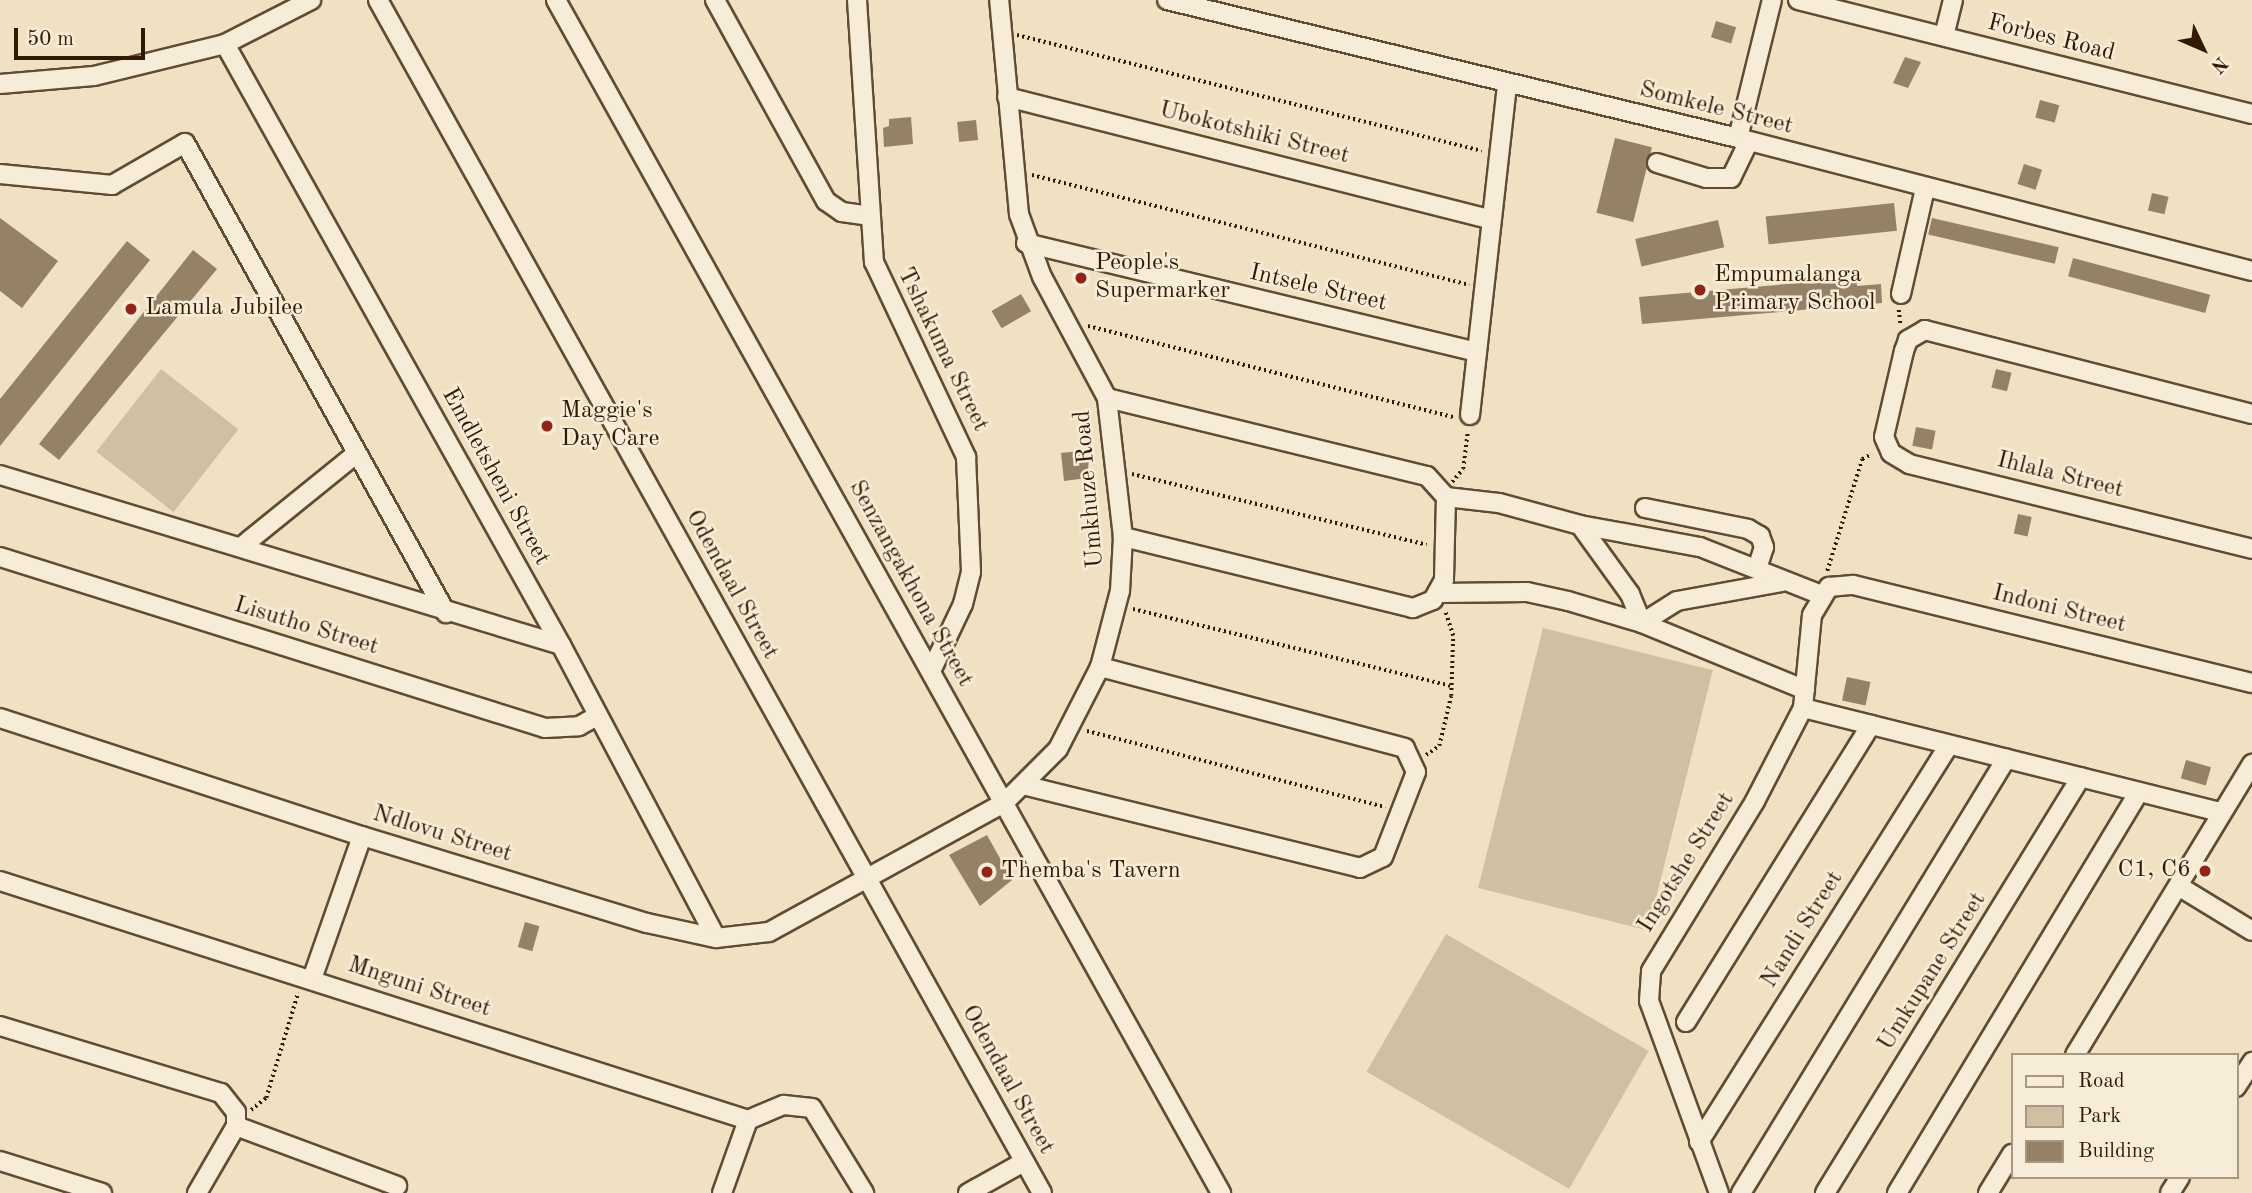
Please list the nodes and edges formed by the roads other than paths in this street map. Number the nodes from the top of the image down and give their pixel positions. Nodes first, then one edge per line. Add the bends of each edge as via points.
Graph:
1 (311, 0) edge
2 (378, 0) edge
3 (556, 0) edge
4 (715, 0) edge
5 (857, 0) edge
6 (999, 0) edge
7 (1167, 0) edge
8 (1772, 0) edge
9 (1798, 0) edge
10 (1953, 0) edge
11 (1944, 36) junction
12 (225, 44) junction
13 (0, 83) edge
14 (1507, 83) junction
15 (1007, 97) junction
16 (2252, 114) edge
17 (1743, 140) junction
18 (1657, 163) dead end
19 (0, 174) edge
20 (1925, 188) junction
21 (869, 216) junction
22 (1489, 219) junction
23 (1026, 243) junction
24 (2252, 271) edge
25 (1901, 294) road end
26 (1477, 352) junction
27 (1107, 398) junction
28 (2252, 414) edge
29 (1470, 418) road end
30 (357, 453) junction
31 (0, 475) edge
32 (1445, 495) junction
33 (1645, 508) dead end
34 (1580, 525) junction
35 (1122, 537) junction
36 (241, 547) junction
37 (2252, 549) edge
38 (0, 557) edge
39 (1756, 568) junction
40 (1782, 582) junction
41 (1825, 591) junction
42 (1440, 593) junction
43 (446, 613) junction
44 (1642, 623) junction
45 (561, 645) junction
46 (1100, 667) junction
47 (931, 671) junction
48 (2252, 682) edge
49 (1804, 699) junction
50 (597, 716) junction
51 (0, 718) edge
52 (1871, 725) junction
53 (1949, 745) junction
54 (2006, 759) junction
55 (2252, 764) edge
56 (2081, 778) junction
57 (1027, 786) junction
58 (2139, 792) junction
59 (1004, 803) junction
60 (2221, 812) junction
61 (362, 836) junction
62 (867, 880) junction
63 (0, 881) edge
64 (2180, 887) junction
65 (2252, 931) edge
66 (716, 938) junction
67 (307, 978) junction
68 (1686, 1022) dead end
69 (0, 1026) edge
70 (2076, 1053) edge
71 (2252, 1062) edge
72 (2238, 1084) edge
73 (748, 1120) junction
74 (237, 1122) junction
75 (1699, 1142) junction
76 (2010, 1157) edge
77 (0, 1161) edge
78 (1024, 1162) junction
79 (397, 1186) dead end
80 (102, 1193) edge
81 (197, 1193) edge
82 (722, 1193) edge
83 (864, 1193) edge
84 (968, 1193) edge
85 (1042, 1193) edge
86 (1221, 1193) edge
87 (1719, 1193) edge
88 (1741, 1193) edge
89 (1825, 1193) edge
90 (1897, 1193) edge
91 (1988, 1193) edge

1 - 12 street
2 - 62 street, Odendaal Street
3 - 47 street, Senzangakhona Street
4 - 21 street via 826,201 842,212
5 - 21 street, Tshakuma Street
6 - 15 street, Umkhuze Road
7 - 14 street, Somkele Street
8 - 17 street
9 - 11 street, Forbes Road
10 - 11 street
11 - 16 street, Forbes Road
12 - 13 street via 93,76
12 - 45 street, Emdletsheni Street
14 - 17 street, Somkele Street
14 - 22 street
15 - 22 street, Ubokotshiki Street
15 - 23 street, Umkhuze Road via 1013,171
17 - 18 street via 1731,178 1706,178
17 - 20 street, Somkele Street
19 - 30 street via 112,185 185,143
20 - 24 street, Somkele Street
20 - 25 street
21 - 47 street, Tshakuma Street via 881,284 953,420 966,457 972,514 967,593
22 - 26 street
23 - 26 street, Intsele Street
23 - 27 street, Umkhuze Road
26 - 29 street
27 - 32 street via 1427,476
27 - 35 street, Umkhuze Road
28 - 37 street, Ihlala Street via 1925,330 1908,341 1887,422 1886,446 1909,464
30 - 36 street
30 - 43 street
31 - 36 street
32 - 34 street via 1499,503
32 - 42 street via 1446,549
33 - 39 street via 1748,529 1760,536 1764,547
34 - 39 street via 1700,547
34 - 44 street via 1630,594
35 - 42 street via 1413,608 1424,607
35 - 46 street, Umkhuze Road via 1117,605
36 - 43 street
38 - 50 street, Lisutho Street via 545,728 579,726
39 - 40 street
40 - 41 street
40 - 44 street via 1676,601
41 - 48 street, Indoni Street via 1853,585
41 - 49 street, Ingotshe Street via 1812,615
42 - 44 street via 1527,592
43 - 45 street
44 - 49 street
45 - 50 street, Emdletsheni Street
46 - 57 street, Umkhuze Road via 1072,727
46 - 57 street via 1396,743 1416,763 1383,857 1360,869
47 - 59 street, Senzangakhona Street
49 - 52 street
49 - 75 street, Ingotshe Street via 1762,790 1651,971 1649,1002
50 - 66 street, Emdletsheni Street
51 - 61 street, Ndlovu Street
52 - 53 street
52 - 68 street
53 - 54 street
53 - 75 street, Nandi Street
54 - 56 street
54 - 88 street
55 - 60 street
56 - 58 street
56 - 89 street, Umkupane Street
57 - 59 street, Umkhuze Road
58 - 60 street
58 - 90 street
59 - 62 street, Umkhuze Road
59 - 86 street, Senzangakhona Street
60 - 64 street
61 - 66 street, Ndlovu Street via 647,923
61 - 67 street
62 - 66 street, Ndlovu Street via 769,932
62 - 78 street, Odendaal Street
63 - 67 street, Mnguni Street
64 - 65 street
64 - 70 street
67 - 73 street, Mnguni Street
69 - 74 street via 220,1093
71 - 72 street
73 - 82 street
73 - 83 street via 784,1105 812,1108
74 - 79 street
74 - 81 street
75 - 87 street, Ingotshe Street
76 - 91 street
77 - 80 street
78 - 84 street
78 - 85 street, Odendaal Street

